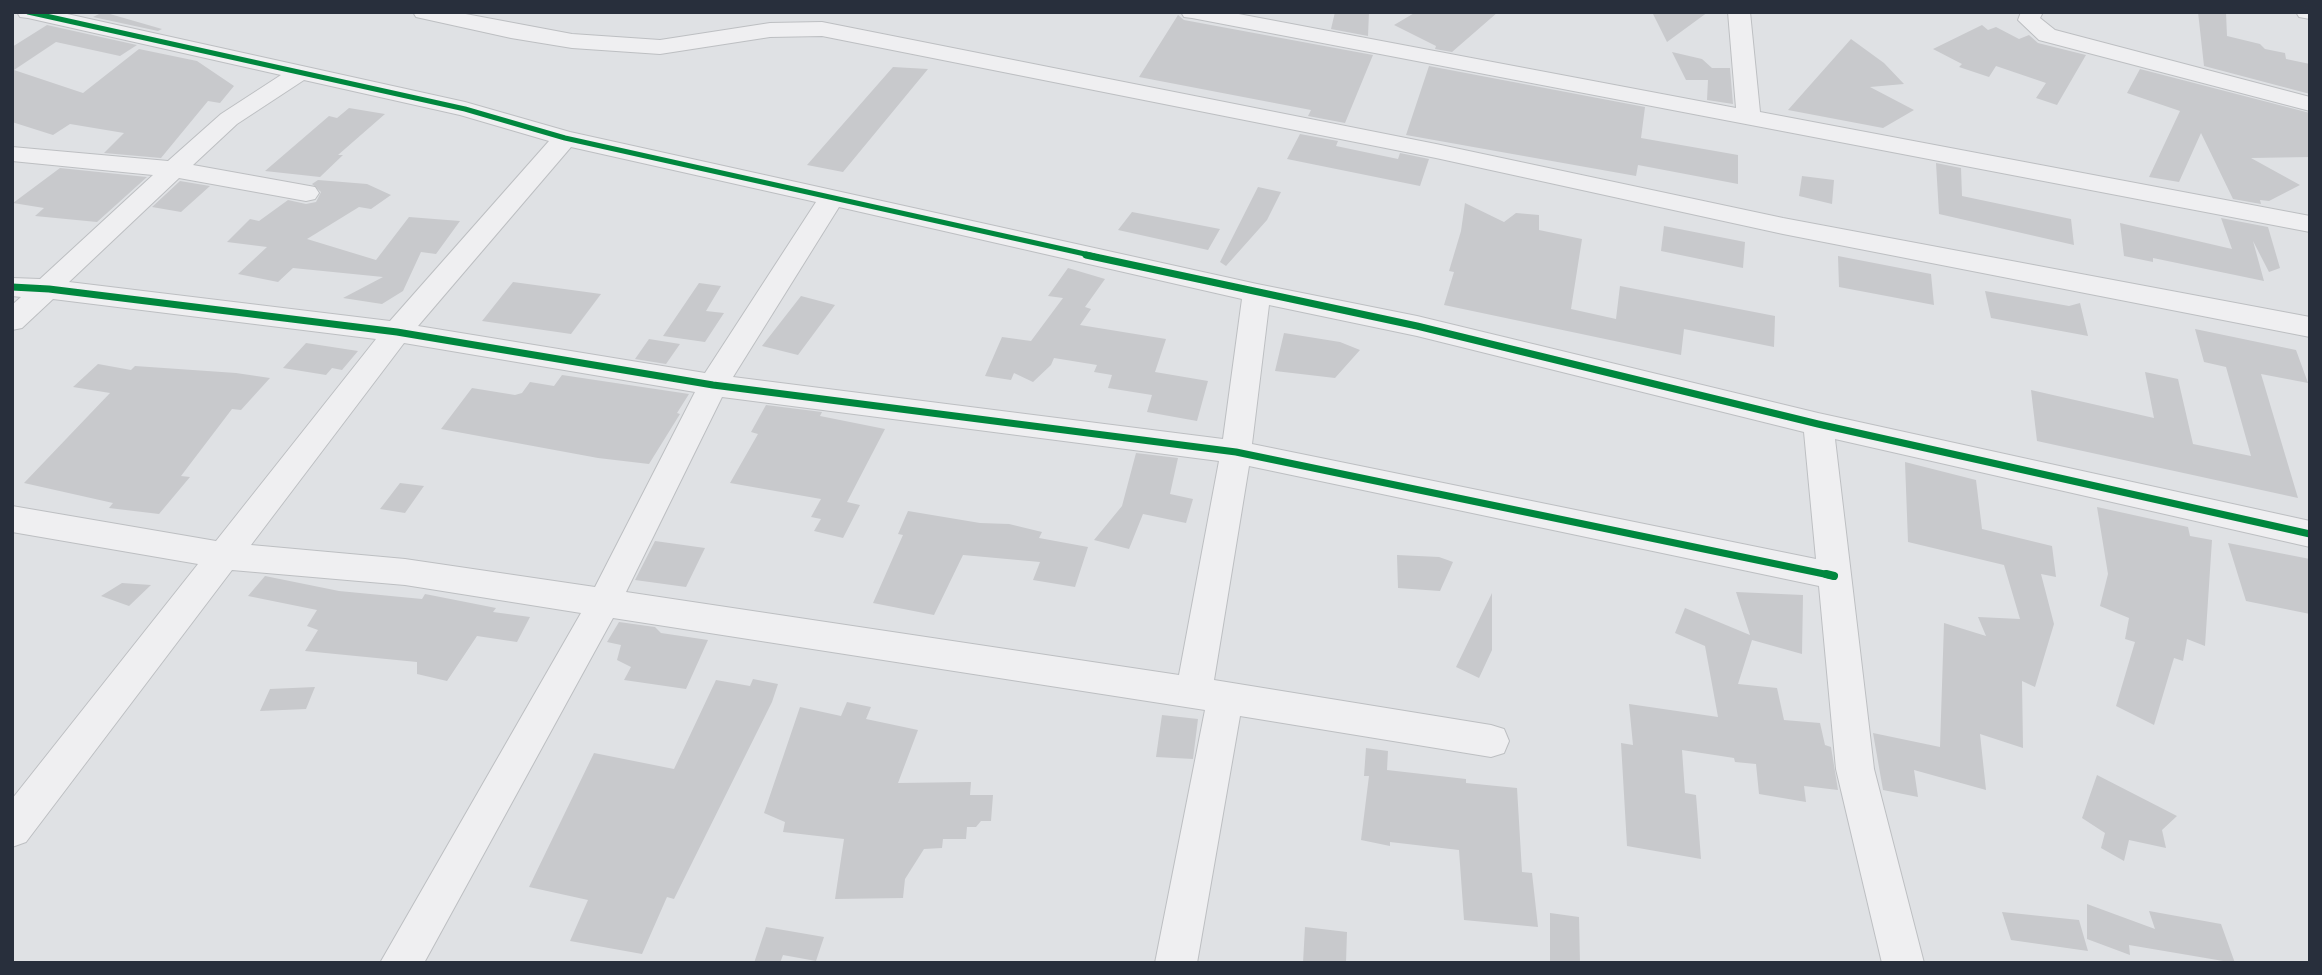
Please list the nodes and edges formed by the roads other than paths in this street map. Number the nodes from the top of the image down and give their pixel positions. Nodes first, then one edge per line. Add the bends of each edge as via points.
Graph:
1 (28, 12) edge
2 (424, 12) edge
3 (1192, 12) edge
4 (1739, 12) edge
5 (2032, 12) edge
6 (12, 22) edge
7 (300, 73) junction
8 (2310, 104) edge
9 (1749, 117) junction
10 (565, 138) junction
11 (12, 154) edge
12 (174, 169) junction
13 (306, 193) dead end
14 (832, 198) junction
15 (2310, 224) edge
16 (12, 288) edge
17 (49, 289) junction
18 (1258, 293) junction
19 (12, 321) edge
20 (2310, 327) edge
21 (397, 332) junction
22 (713, 385) junction
23 (1818, 424) junction
24 (1236, 452) junction
25 (12, 519) edge
26 (2310, 534) edge
27 (226, 556) junction
28 (1835, 576) junction
29 (604, 603) junction
30 (1210, 695) junction
31 (1491, 741) dead end
32 (12, 829) edge
33 (401, 963) edge
34 (1176, 963) edge
35 (1903, 963) edge

1 - 6 street
1 - 7 street
2 - 20 street via 572,41 660,47 770,30 822,29 1436,151 1795,229
3 - 9 street
4 - 9 street
5 - 8 street via 2028,20 2047,35
7 - 10 street via 466,109
7 - 12 street via 229,119
9 - 15 street
10 - 14 street
10 - 21 street
11 - 12 street
12 - 13 street
12 - 17 street
14 - 18 street
14 - 22 street
16 - 17 street
17 - 19 street
17 - 21 street
18 - 23 street via 1417,326
18 - 24 street
21 - 22 street
21 - 27 street
22 - 24 street
22 - 29 street
23 - 26 street
23 - 28 street
24 - 28 street
24 - 30 street
25 - 27 street
27 - 29 street via 405,572
27 - 32 street
28 - 35 street via 1855,769
29 - 30 street
29 - 33 street
30 - 31 street
30 - 34 street

